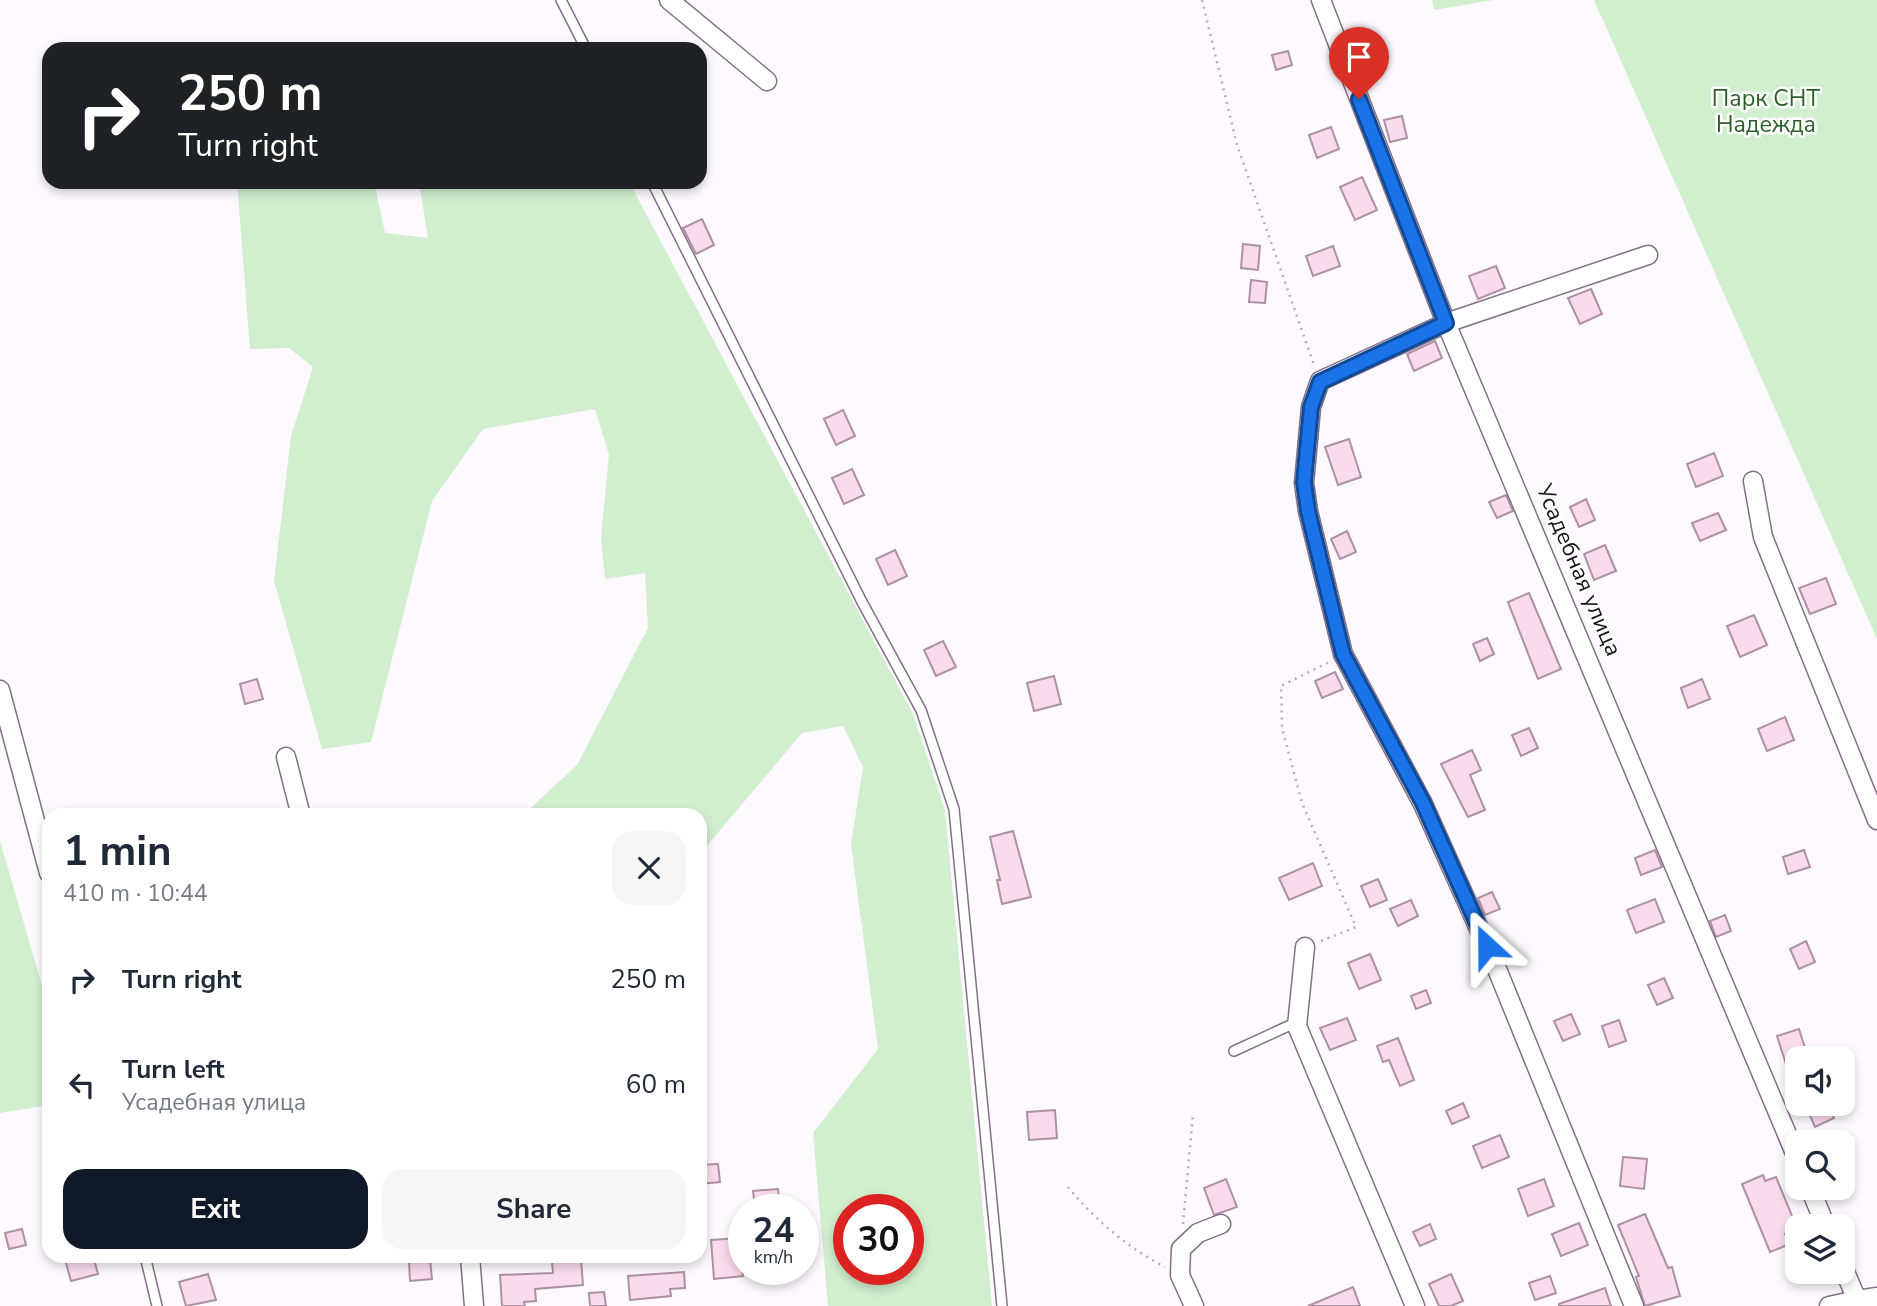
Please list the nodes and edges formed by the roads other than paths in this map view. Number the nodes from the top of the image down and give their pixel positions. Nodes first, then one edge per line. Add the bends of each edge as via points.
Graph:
1 (561, 0) edge
2 (669, 0) edge
3 (1321, 0) edge
4 (582, 42) edge
5 (768, 81) dead end
6 (656, 189) edge
7 (1648, 254) dead end
8 (1446, 323) junction
9 (1753, 481) dead end
10 (0, 690) edge
11 (286, 757) dead end
12 (299, 808) edge
13 (1877, 820) edge
14 (42, 847) edge
15 (1305, 947) road end
16 (1297, 1022) junction
17 (1234, 1051) dead end
18 (1785, 1130) edge
19 (1221, 1224) dead end
20 (147, 1263) edge
21 (471, 1263) edge
22 (1850, 1284) edge
23 (1877, 1297) edge
24 (1858, 1303) edge
25 (157, 1306) edge
26 (474, 1306) edge
27 (1002, 1306) edge
28 (1194, 1306) edge
29 (1415, 1306) edge
30 (1634, 1306) edge
31 (1829, 1306) edge

1 - 4 lane
2 - 5 street
3 - 8 street, Усадебная улица
6 - 27 lane via 862,602 921,710 954,809
7 - 8 street
8 - 18 street, Усадебная улица
8 - 30 street via 1320,382 1311,407 1304,482 1308,511 1345,658 1423,803 1497,970
9 - 13 street via 1763,537
10 - 14 street
11 - 12 street
15 - 16 street
16 - 17 lane
16 - 29 street
19 - 28 street via 1198,1233 1181,1249 1180,1275
20 - 25 lane
21 - 26 street
22 - 24 street
23 - 24 street
24 - 31 street

